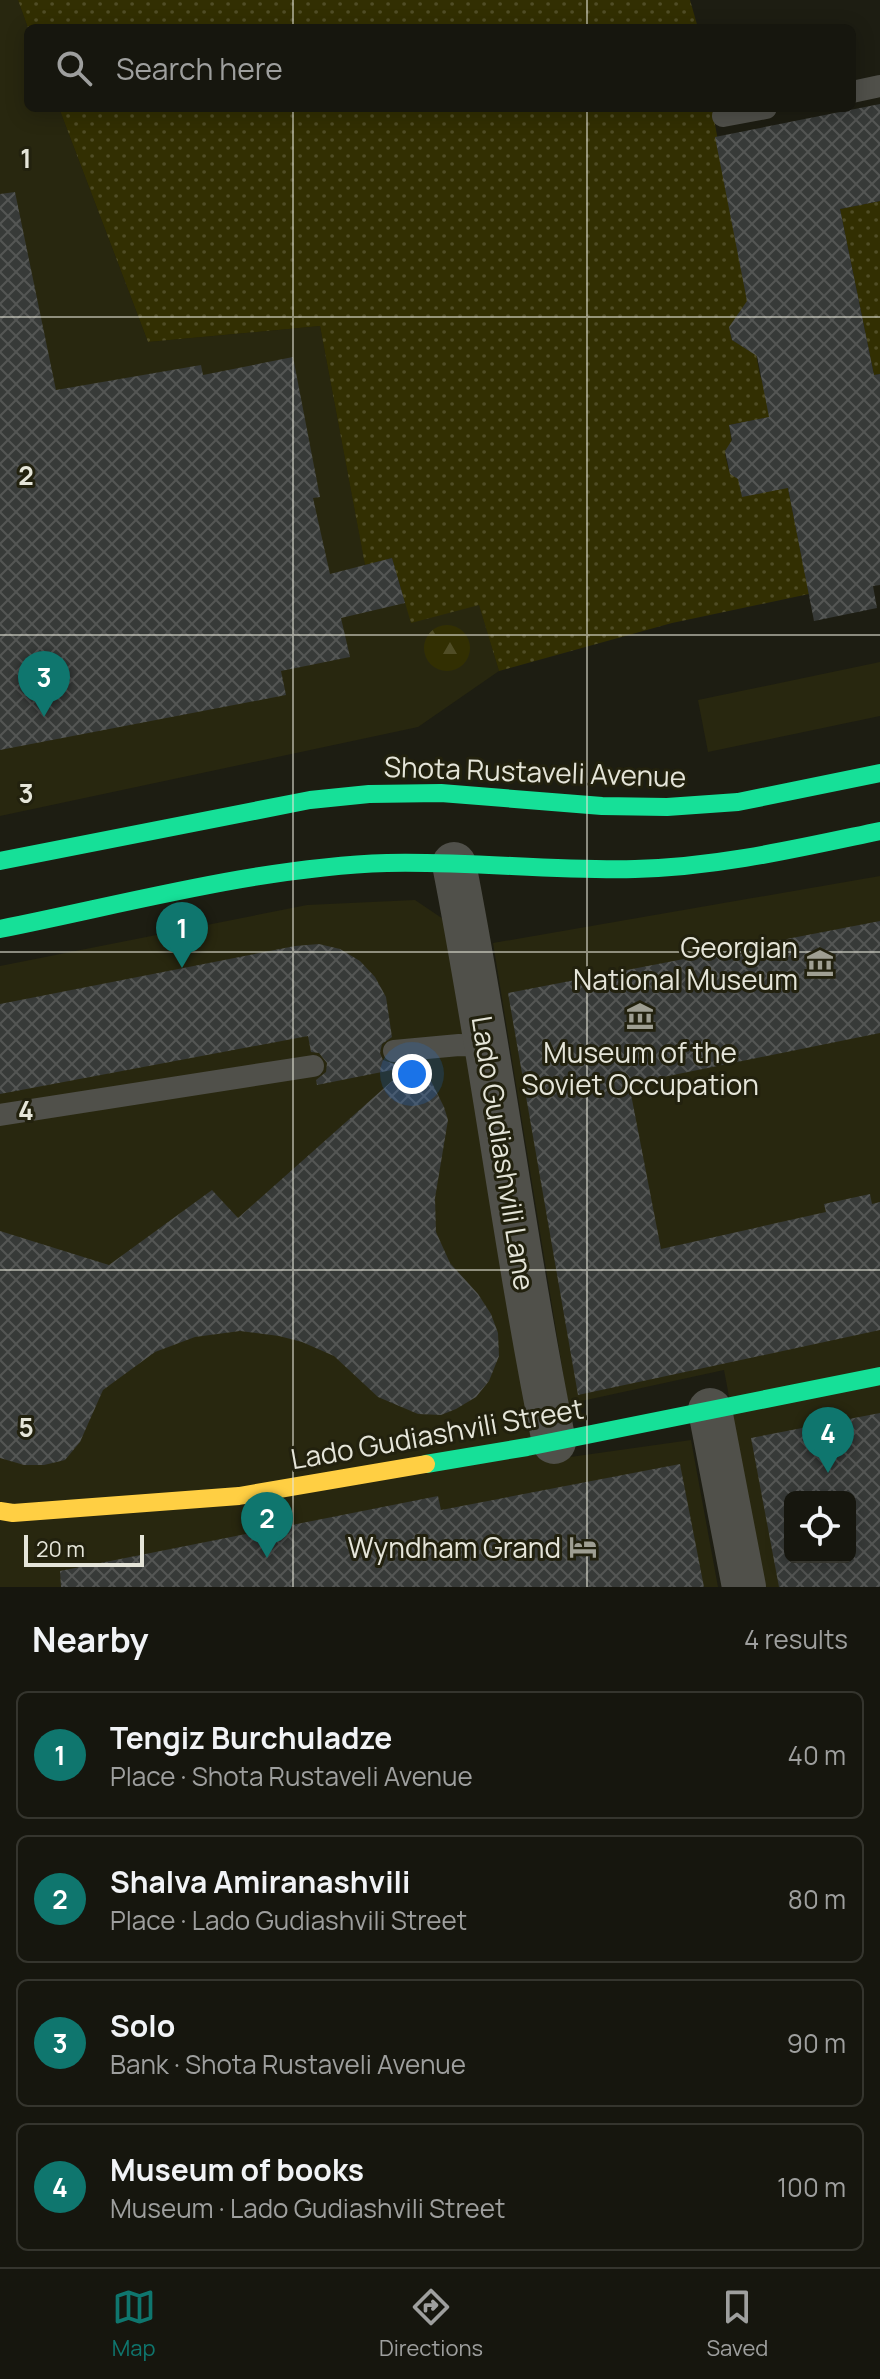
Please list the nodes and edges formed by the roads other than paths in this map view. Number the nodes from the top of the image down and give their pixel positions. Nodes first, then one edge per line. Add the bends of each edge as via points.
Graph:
1 (880, 86) edge
2 (856, 91) edge
3 (744, 112) edge
4 (723, 116) dead end
5 (880, 773) edge
6 (880, 831) edge
7 (0, 861) edge
8 (454, 864) junction
9 (0, 929) edge
10 (486, 1046) junction
11 (394, 1051) dead end
12 (313, 1066) dead end
13 (0, 1115) edge
14 (880, 1376) edge
15 (710, 1410) junction
16 (554, 1442) junction
17 (0, 1511) edge
18 (744, 1587) edge

1 - 2 lane
3 - 4 lane
5 - 7 main road, Shota Rustaveli Avenue via 738,802 667,807 441,793 369,794 310,800
6 - 8 main road via 686,866
8 - 9 main road via 388,863 261,876
8 - 10 street, Lado Gudiashvili Lane
10 - 11 lane
10 - 16 street, Lado Gudiashvili Lane
12 - 13 lane
14 - 15 main road, Lado Gudiashvili Street
15 - 16 main road, Lado Gudiashvili Street
15 - 18 street
16 - 17 main road, Lado Gudiashvili Street via 239,1496

